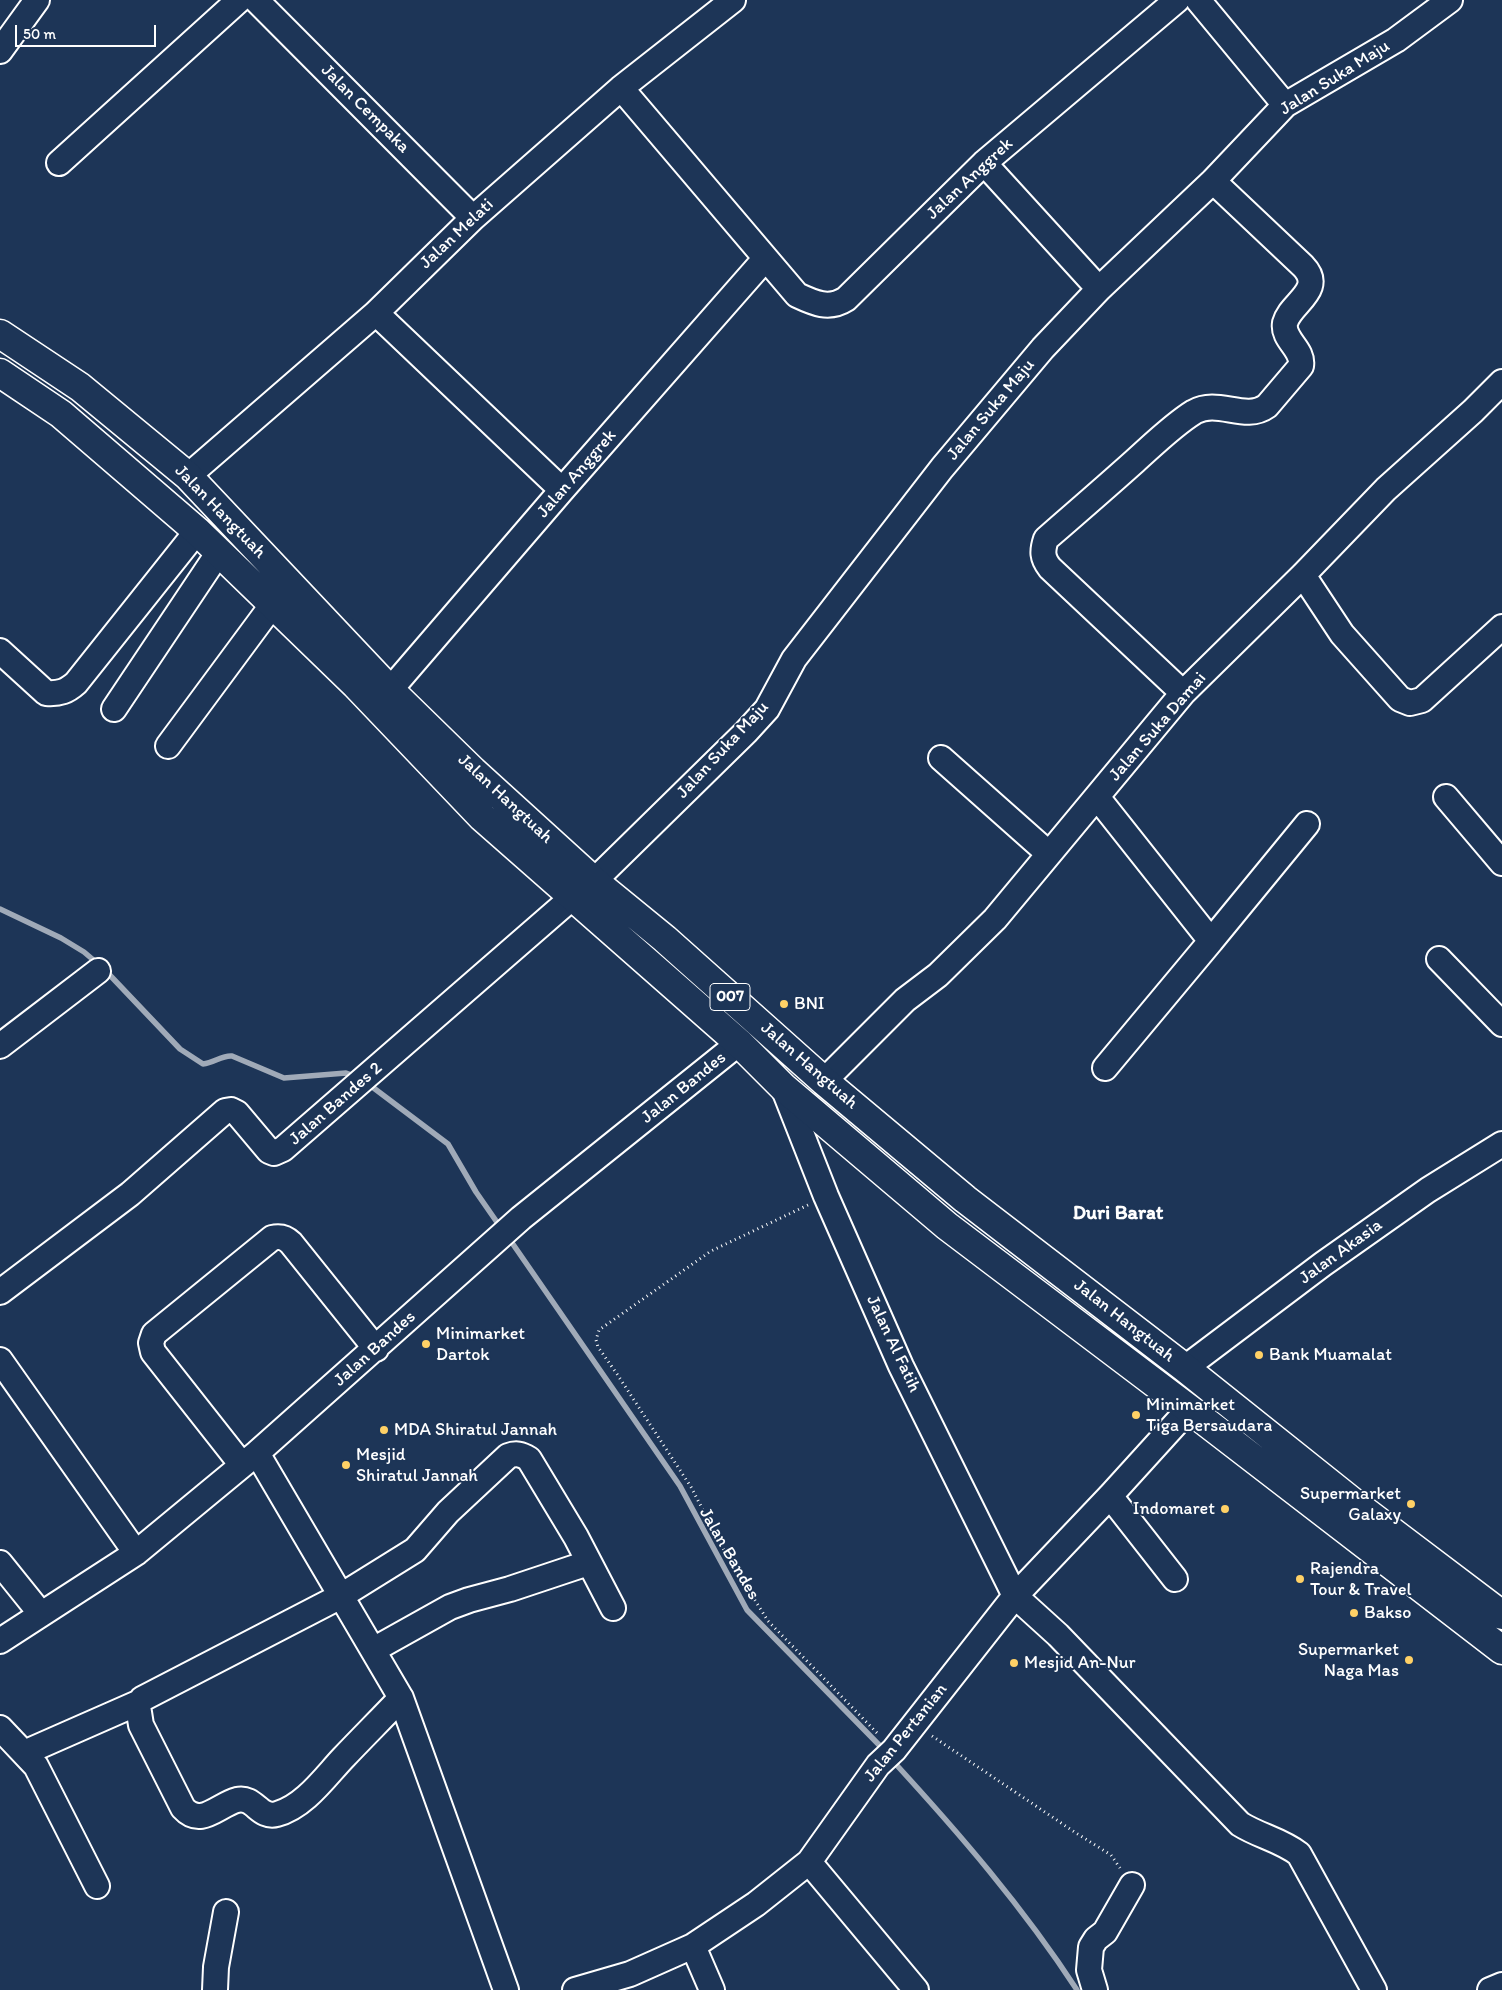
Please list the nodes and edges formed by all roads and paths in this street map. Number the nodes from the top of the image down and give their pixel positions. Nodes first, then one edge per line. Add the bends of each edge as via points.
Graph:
1 (37, 0) edge
2 (239, 0) edge
3 (256, 0) edge
4 (733, 0) edge
5 (1177, 0) edge
6 (1198, 0) edge
7 (1450, 0) edge
8 (0, 51) edge
9 (621, 88) junction
10 (1285, 105) junction
11 (59, 163) dead end
12 (984, 163) junction
13 (1213, 181) junction
14 (473, 218) junction
15 (765, 259) junction
16 (1099, 289) junction
17 (376, 313) junction
18 (0, 334) edge
19 (0, 373) edge
20 (1502, 382) edge
21 (80, 387) junction
22 (61, 414) junction
23 (188, 476) junction
24 (562, 490) junction
25 (197, 531) junction
26 (219, 552) junction
27 (1303, 575) junction
28 (273, 604) junction
29 (1502, 627) edge
30 (0, 651) edge
31 (390, 690) junction
32 (1183, 693) junction
33 (114, 709) dead end
34 (168, 746) dead end
35 (941, 758) dead end
36 (1097, 797) junction
37 (1446, 797) dead end
38 (1307, 824) dead end
39 (1048, 853) junction
40 (1502, 863) edge
41 (584, 888) junction
42 (665, 939) junction
43 (1211, 941) junction
44 (1439, 959) dead end
45 (646, 960) junction
46 (98, 971) dead end
47 (1502, 1024) edge
48 (739, 1043) junction
49 (0, 1046) edge
50 (1105, 1068) dead end
51 (824, 1080) junction
52 (783, 1087) junction
53 (1502, 1144) edge
54 (826, 1196) junction
55 (0, 1292) edge
56 (376, 1349) junction
57 (0, 1360) edge
58 (1185, 1368) junction
59 (1189, 1409) junction
60 (250, 1459) junction
61 (1110, 1496) junction
62 (136, 1553) junction
63 (0, 1563) edge
64 (588, 1563) junction
65 (1175, 1579) dead end
66 (341, 1596) junction
67 (1015, 1596) junction
68 (613, 1608) dead end
69 (41, 1614) junction
70 (1502, 1616) edge
71 (0, 1640) edge
72 (373, 1650) junction
73 (1502, 1650) edge
74 (401, 1698) junction
75 (140, 1702) junction
76 (915, 1724) junction
77 (9, 1742) edge
78 (888, 1756) junction
79 (809, 1862) junction
80 (1132, 1885) joint
81 (97, 1886) dead end
82 (226, 1912) dead end
83 (693, 1946) junction
84 (634, 1982) edge
85 (1502, 1985) edge
86 (215, 1990) edge
87 (506, 1990) edge
88 (575, 1990) edge
89 (712, 1990) edge
90 (916, 1990) edge
91 (1095, 1990) edge
92 (1374, 1990) edge
93 (1490, 1990) edge

1 - 8 street
2 - 11 street
3 - 14 street, Jalan Cempaka
4 - 9 street, Jalan Melati
5 - 12 street, Jalan Anggrek
6 - 10 street
7 - 10 street, Jalan Suka Maju via 1396,40
9 - 14 street, Jalan Melati
9 - 15 street, Jalan Anggrek
10 - 13 street, Jalan Suka Maju
12 - 15 street, Jalan Anggrek via 840,303 822,305 797,295
12 - 16 street
13 - 16 street, Jalan Suka Maju
13 - 32 street via 1310,275 1309,288 1287,318 1285,327 1301,358 1301,366 1262,410 1246,412 1211,408 1195,411 1046,539 1043,554 1050,568
14 - 17 street, Jalan Melati
15 - 24 street, Jalan Anggrek
16 - 41 street, Jalan Suka Maju via 1043,348 931,482 794,658 767,708
17 - 23 street, Jalan Melati
17 - 24 street
18 - 21 highway, Jalan Hangtuah / 007
19 - 22 highway, Jalan Hangtuah / 007
20 - 27 street, Jalan Suka Damai via 1386,489
21 - 22 highway
21 - 23 highway, Jalan Hangtuah / 007
22 - 25 highway, Jalan Hangtuah / 007
23 - 31 highway, Jalan Hangtuah / 007
24 - 31 street, Jalan Anggrek
25 - 26 highway, Jalan Hangtuah / 007
25 - 30 street via 67,691 46,693
26 - 28 highway, Jalan Hangtuah / 007
26 - 33 street
27 - 29 street via 1342,634 1405,702 1422,700
27 - 32 street, Jalan Suka Damai
28 - 34 street
28 - 41 highway, Jalan Hangtuah / 007 via 356,685 482,817
31 - 41 highway, Jalan Hangtuah / 007 via 473,771
32 - 36 street, Jalan Suka Damai
35 - 39 street
36 - 39 street, Jalan Suka Damai
36 - 43 street
37 - 40 street
38 - 43 street
39 - 51 street, Jalan Suka Damai via 995,919 938,975 905,1000
41 - 42 highway, Jalan Hangtuah / 007
41 - 45 highway, Jalan Hangtuah / 007
41 - 55 street, Jalan Bandes 2 via 283,1150 274,1153 263,1146 237,1113 225,1110 130,1194
42 - 45 highway
42 - 51 highway, Jalan Hangtuah / 007
43 - 50 street
44 - 47 street
45 - 48 highway, Jalan Hangtuah / 007
46 - 49 street
48 - 52 highway, Jalan Hangtuah / 007
48 - 56 street, Jalan Bandes via 521,1218
51 - 58 highway, Jalan Hangtuah / 007 via 966,1199
52 - 54 street, Jalan Al Fatih
52 - 59 highway, Jalan Hangtuah / 007 via 947,1226
53 - 58 street, Jalan Akasia via 1428,1190 1323,1264
54 - 67 street, Jalan Al Fatih via 902,1366
54 - 78 path, Jalan Bandes via 711,1251 599,1330 596,1340 691,1488 727,1556 768,1621
56 - 60 street, Jalan Bandes
56 - 60 street via 291,1242 283,1237 272,1238 154,1334 153,1352
57 - 62 street
58 - 70 highway, Jalan Hangtuah / 007
59 - 61 street, Jalan Pertanian
59 - 73 highway, Jalan Hangtuah / 007
60 - 62 street, Jalan Bandes
60 - 66 street
61 - 65 street
61 - 67 street, Jalan Pertanian
62 - 69 street, Jalan Bandes
63 - 69 street
64 - 66 street via 529,1459 513,1454 458,1501 415,1550
64 - 68 street
64 - 72 street via 450,1607
66 - 72 street
66 - 75 street
67 - 76 street, Jalan Pertanian
67 - 92 street via 1058,1635 1240,1824 1287,1845 1299,1854
69 - 71 street, Jalan Bandes
72 - 74 street
74 - 75 street via 305,1798 275,1815 261,1812 252,1802 242,1799 207,1815 188,1813 141,1726
74 - 87 street
75 - 77 street
76 - 78 street, Jalan Pertanian
76 - 80 path via 1111,1855
77 - 81 street via 41,1774
78 - 79 street, Jalan Pertanian
79 - 83 street, Jalan Pertanian via 756,1904
79 - 90 street
80 - 91 street via 1105,1932 1091,1947 1089,1970
82 - 86 street
83 - 84 street, Jalan Pertanian
83 - 89 street
84 - 88 street, Jalan Pertanian
85 - 93 street

